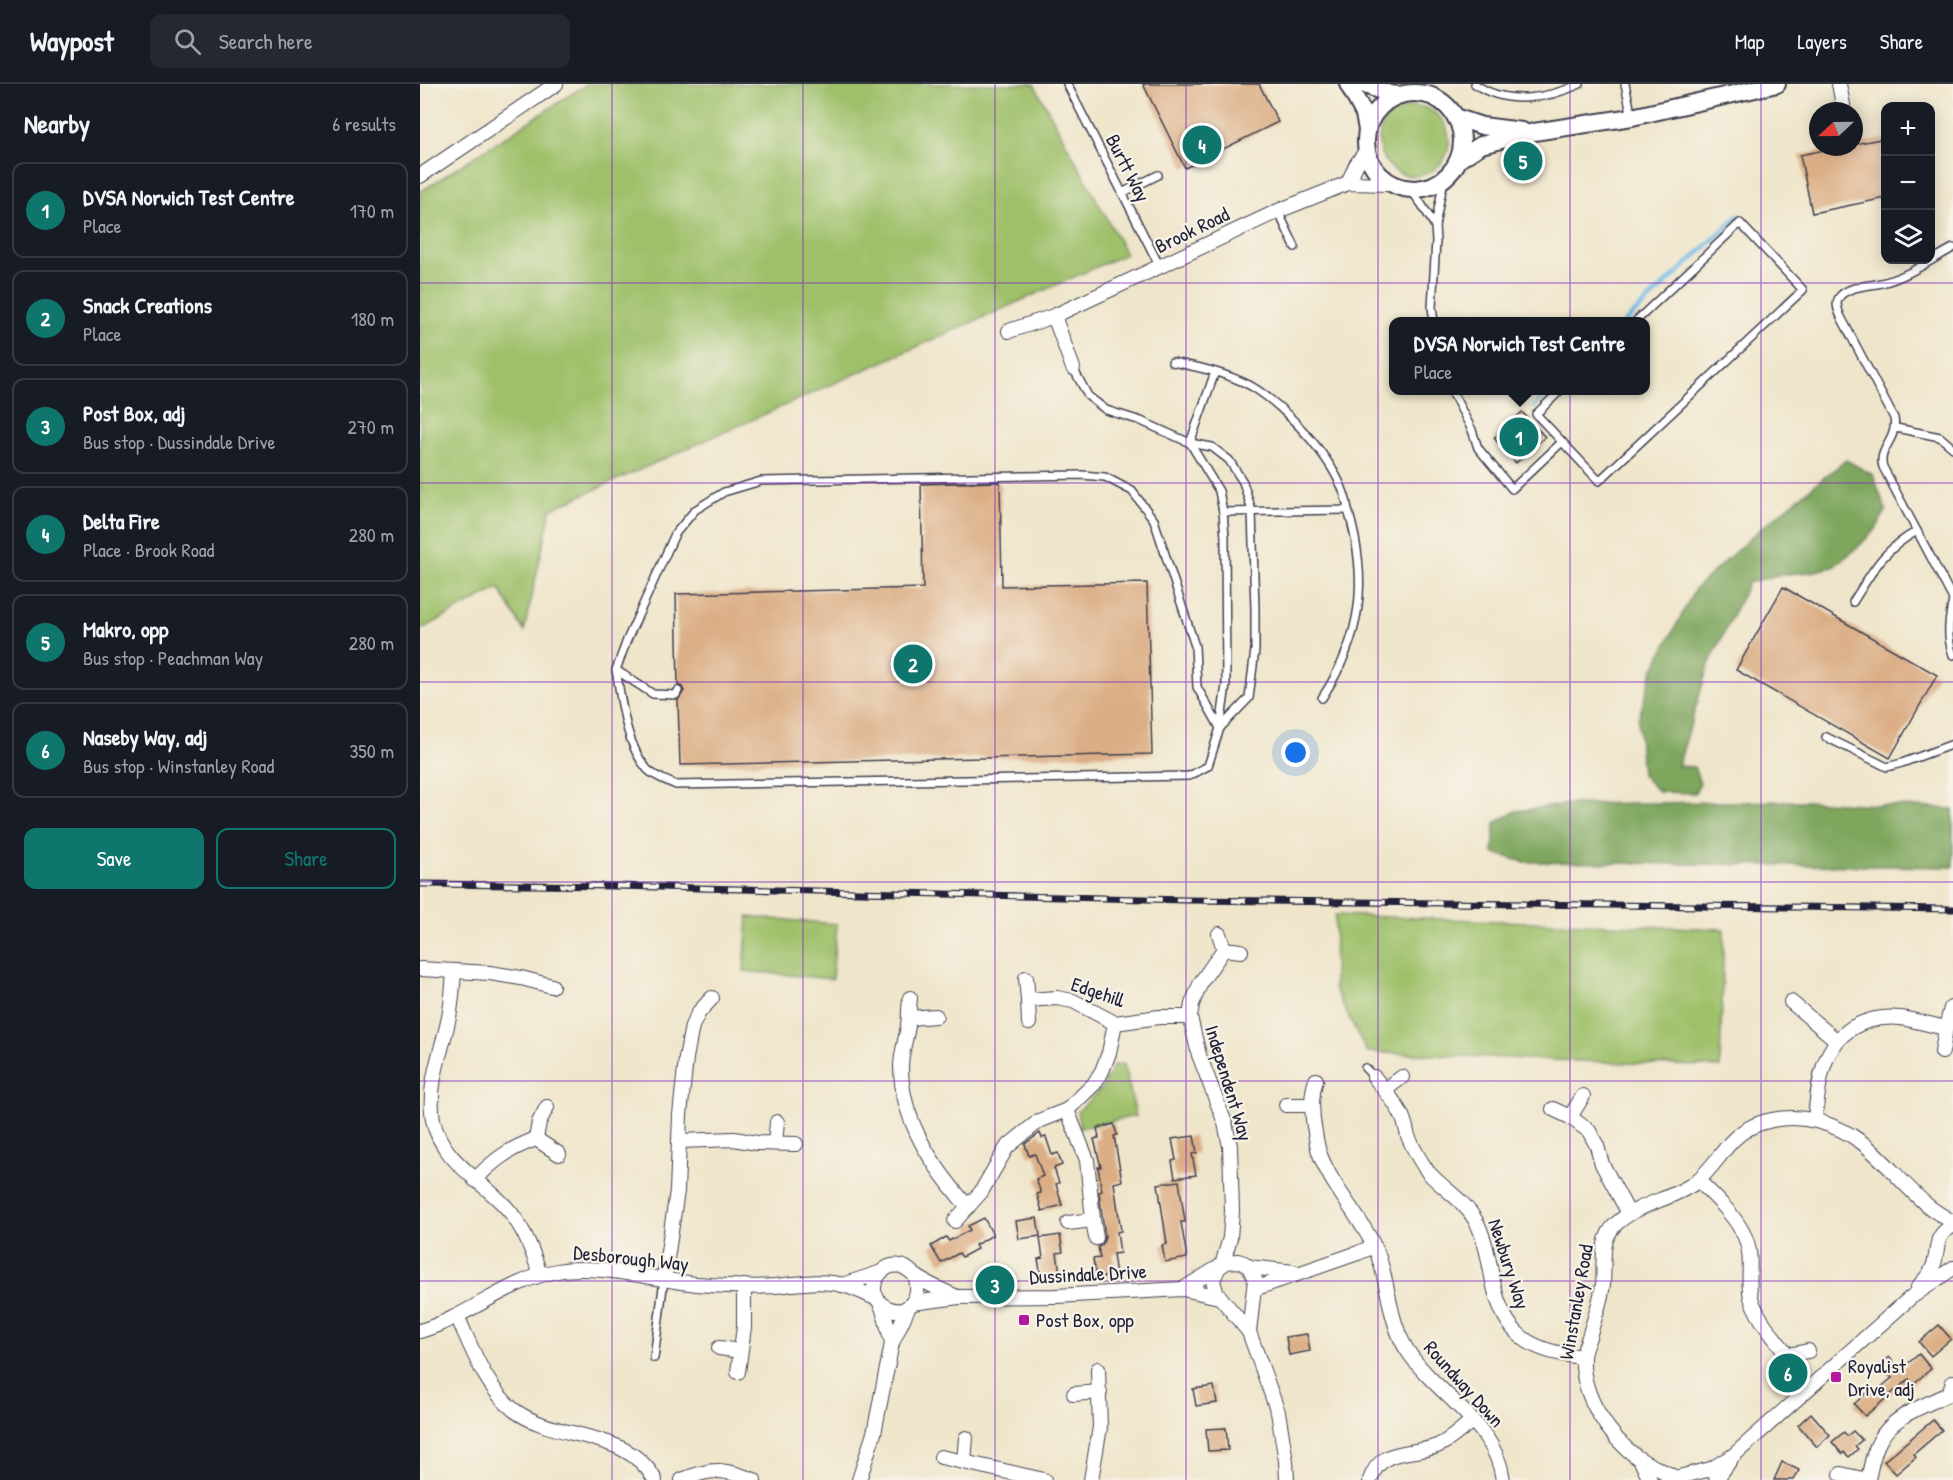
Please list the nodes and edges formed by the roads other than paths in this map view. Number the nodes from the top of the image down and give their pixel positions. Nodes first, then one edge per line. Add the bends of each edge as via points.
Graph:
1 (556, 84) edge
2 (1067, 84) edge
3 (1348, 84) edge
4 (1362, 84) edge
5 (1475, 84) edge
6 (1580, 84) edge
7 (1625, 84) edge
8 (1777, 84) edge
9 (1839, 84) edge
10 (1742, 87) edge
11 (1399, 95) junction
12 (1843, 102) edge
13 (1632, 117) junction
14 (1458, 118) junction
15 (1367, 130) junction
16 (1534, 132) junction
17 (1366, 151) junction
18 (1458, 160) junction
19 (1158, 175) dead end
20 (420, 176) edge
21 (1444, 179) junction
22 (1348, 183) junction
23 (1391, 184) junction
24 (1410, 189) junction
25 (1122, 193) junction
26 (1278, 211) junction
27 (1435, 226) junction
28 (1295, 247) dead end
29 (1953, 249) edge
30 (1160, 267) junction
31 (1054, 316) junction
32 (1433, 317) edge
33 (1639, 317) edge
34 (1009, 332) dead end
35 (1172, 362) dead end
36 (1073, 368) joint
37 (1215, 372) junction
38 (1454, 395) edge
39 (1557, 395) edge
40 (1896, 428) junction
41 (1562, 442) junction
42 (1190, 443) junction
43 (1953, 448) edge
44 (1348, 510) junction
45 (1252, 511) junction
46 (1223, 512) junction
47 (1917, 531) junction
48 (1953, 599) edge
49 (1853, 602) dead end
50 (1953, 655) edge
51 (616, 670) junction
52 (678, 691) dead end
53 (1322, 698) dead end
54 (1220, 728) junction
55 (1826, 737) dead end
56 (1953, 744) edge
57 (1219, 934) dead end
58 (1224, 949) junction
59 (1241, 951) dead end
60 (420, 969) edge
61 (454, 971) junction
62 (1026, 978) dead end
63 (552, 986) dead end
64 (712, 998) dead end
65 (910, 998) dead end
66 (1028, 1000) junction
67 (1791, 1002) dead end
68 (1951, 1008) dead end
69 (936, 1016) dead end
70 (1190, 1017) junction
71 (909, 1018) junction
72 (1029, 1023) dead end
73 (1115, 1023) junction
74 (1946, 1028) junction
75 (1836, 1040) junction
76 (1942, 1052) dead end
77 (1369, 1072) dead end
78 (1402, 1077) dead end
79 (1316, 1080) dead end
80 (1385, 1090) junction
81 (1583, 1096) dead end
82 (1286, 1105) dead end
83 (1311, 1105) junction
84 (548, 1107) dead end
85 (1553, 1109) dead end
86 (1067, 1110) junction
87 (1570, 1118) junction
88 (1815, 1120) junction
89 (777, 1122) dead end
90 (537, 1139) junction
91 (680, 1141) junction
92 (775, 1143) junction
93 (796, 1144) dead end
94 (559, 1154) dead end
95 (475, 1180) junction
96 (1698, 1180) junction
97 (1928, 1206) junction
98 (968, 1207) junction
99 (1629, 1214) junction
100 (1092, 1220) junction
101 (955, 1221) dead end
102 (1068, 1223) dead end
103 (1953, 1224) edge
104 (1096, 1238) dead end
105 (1230, 1238) junction
106 (1938, 1244) junction
107 (1374, 1246) junction
108 (1246, 1265) junction
109 (1220, 1267) junction
110 (1953, 1267) edge
111 (1299, 1273) junction
112 (879, 1274) junction
113 (540, 1275) junction
114 (915, 1276) junction
115 (664, 1279) junction
116 (842, 1285) junction
117 (744, 1286) junction
118 (1183, 1289) junction
119 (1254, 1291) junction
120 (959, 1297) junction
121 (1910, 1298) junction
122 (1222, 1299) junction
123 (879, 1301) junction
124 (911, 1304) junction
125 (457, 1316) junction
126 (420, 1331) edge
127 (1249, 1332) junction
128 (892, 1343) junction
129 (719, 1348) dead end
130 (740, 1351) junction
131 (1808, 1351) dead end
132 (1788, 1355) junction
133 (1582, 1357) junction
134 (654, 1358) dead end
135 (1098, 1369) dead end
136 (738, 1372) dead end
137 (1775, 1373) dead end
138 (1952, 1391) edge
139 (1100, 1392) junction
140 (1074, 1394) dead end
141 (1472, 1421) junction
142 (966, 1438) dead end
143 (1734, 1455) junction
144 (942, 1458) dead end
145 (1640, 1460) junction
146 (964, 1461) junction
147 (1841, 1474) dead end
148 (1677, 1478) edge
149 (1037, 1479) edge
150 (656, 1480) edge
151 (682, 1480) edge
152 (754, 1480) edge
153 (859, 1480) edge
154 (1091, 1480) edge
155 (1287, 1480) edge
156 (1370, 1480) edge
157 (1503, 1480) edge
158 (1650, 1480) edge
159 (1716, 1480) edge
160 (1867, 1480) edge

1 - 20 street
2 - 25 lane, Burtt Way
3 - 15 street via 1364,114
4 - 11 street
5 - 6 lane via 1506,97 1525,98
7 - 13 lane
8 - 10 street
9 - 12 street
10 - 13 street
11 - 14 street via 1417,93 1431,97
11 - 15 street via 1375,114
13 - 16 street
14 - 16 street via 1503,130
14 - 18 street
15 - 17 street
16 - 18 street via 1480,145
17 - 22 street
17 - 23 street via 1376,170
18 - 21 street
19 - 25 lane
21 - 24 street
21 - 27 lane
22 - 23 street, Brook Road
22 - 26 street, Brook Road
23 - 24 street
24 - 27 lane
25 - 30 lane, Burtt Way
26 - 28 lane
26 - 30 street, Brook Road
27 - 32 lane
29 - 40 lane via 1884,282 1851,289 1837,301 1841,317 1887,402
30 - 31 street, Brook Road
31 - 34 street, Brook Road
31 - 36 street
33 - 41 lane via 1740,223 1803,290 1599,481
35 - 37 lane
36 - 42 lane via 1088,396 1106,410
37 - 42 lane
37 - 44 lane via 1250,386 1305,432 1326,459
38 - 41 lane via 1478,448 1512,489
39 - 41 lane via 1536,414
40 - 43 lane via 1940,437
40 - 47 lane via 1881,461
42 - 45 lane via 1212,447 1229,460 1243,482
42 - 46 lane via 1219,491
44 - 45 lane
44 - 53 lane via 1359,557 1356,620 1337,676
45 - 46 lane
45 - 54 lane via 1255,650 1249,698
46 - 54 lane via 1226,685
47 - 48 lane
47 - 49 lane via 1884,554
48 - 50 lane via 1948,622
51 - 52 lane via 653,694 676,695
51 - 54 lane via 634,747 648,771 676,785 1189,776 1208,766
51 - 54 lane via 675,534 694,510 724,492 761,481 1105,477 1132,491 1154,520 1195,646 1197,687
55 - 56 lane via 1887,767
57 - 58 street
58 - 59 street
58 - 70 street, Independent Way via 1201,982
60 - 61 street
61 - 63 street via 490,973
61 - 95 street via 449,1017 435,1067 434,1121 452,1157
62 - 66 street
64 - 91 street via 692,1026
65 - 71 street
66 - 72 street
66 - 73 street, Edgehill via 1073,1001
67 - 75 street
68 - 74 street
69 - 71 street
70 - 73 street, Edgehill
70 - 105 street, Independent Way via 1199,1055 1228,1132
71 - 98 street via 901,1064 905,1103 923,1146
73 - 86 street via 1102,1071
74 - 75 street via 1899,1018 1877,1018 1857,1024
74 - 76 street
75 - 88 street via 1827,1056 1817,1093
77 - 80 street, Newbury Way
78 - 80 street
79 - 83 street
80 - 133 street, Newbury Way via 1428,1172 1463,1203 1476,1221 1496,1295 1508,1323 1536,1347 1558,1355
81 - 87 street
82 - 83 street
83 - 107 street, Roundway Down via 1319,1152
84 - 90 street via 539,1122
85 - 87 street
86 - 98 street via 1039,1121 1007,1147
86 - 100 street via 1087,1160
87 - 99 street via 1589,1131
88 - 96 street, Winstanley Road via 1781,1118 1758,1123 1734,1139
88 - 97 street, Winstanley Road via 1858,1139
89 - 92 street
90 - 94 street
90 - 95 street via 501,1155
91 - 92 street via 734,1139
91 - 115 street
92 - 93 street
95 - 113 street via 519,1222
96 - 99 street, Winstanley Road
96 - 132 street via 1745,1238 1750,1253 1752,1300
97 - 103 street, Winstanley Road
97 - 106 street, Winstanley Road
98 - 101 street
99 - 133 street, Winstanley Road via 1607,1238 1603,1283
100 - 102 street
100 - 104 street
103 - 106 street
105 - 108 street
105 - 109 street, Independent Way
106 - 110 street via 1938,1253
106 - 121 street via 1933,1269
107 - 111 street
107 - 141 street, Roundway Down via 1406,1349
108 - 109 street, Dussindale Drive via 1232,1261
108 - 111 street, Dussindale Drive
108 - 119 street via 1255,1279
109 - 118 street, Dussindale Drive
109 - 122 street via 1213,1280
110 - 121 street
111 - 119 street
112 - 114 street, Dussindale Drive via 897,1266 907,1268
112 - 116 street, Desborough Way
112 - 123 street via 874,1286
113 - 115 street, Desborough Way via 589,1269
113 - 125 street, Desborough Way
114 - 120 street, Dussindale Drive
114 - 124 street via 918,1291
115 - 117 street, Desborough Way
115 - 134 lane
116 - 117 street, Desborough Way
116 - 123 street, Desborough Way
117 - 130 street
118 - 120 street, Dussindale Drive
118 - 122 street, Dussindale Drive
119 - 122 street, Dussindale Drive via 1240,1303
119 - 127 street
120 - 124 street, Dussindale Drive
121 - 143 street
122 - 127 street
123 - 124 street, Dussindale Drive via 892,1310
123 - 128 street
124 - 128 street
125 - 126 street, Desborough Way
125 - 150 street via 487,1378 516,1411 545,1426 616,1445 635,1457
127 - 155 street via 1278,1412
128 - 153 street via 874,1433
129 - 130 street
130 - 136 street
131 - 132 street
132 - 137 street
133 - 145 street, Winstanley Road via 1593,1404
135 - 139 street
138 - 160 street via 1894,1424 1881,1438
139 - 140 street
139 - 154 street via 1100,1427
141 - 156 street via 1440,1445 1386,1458
141 - 157 street, Roundway Down via 1490,1442
142 - 146 street
143 - 148 street via 1711,1469
143 - 159 street
144 - 146 street
145 - 148 street, Winstanley Road
145 - 158 street, Winstanley Road
146 - 149 street
147 - 160 street
151 - 152 street via 710,1470 728,1471

